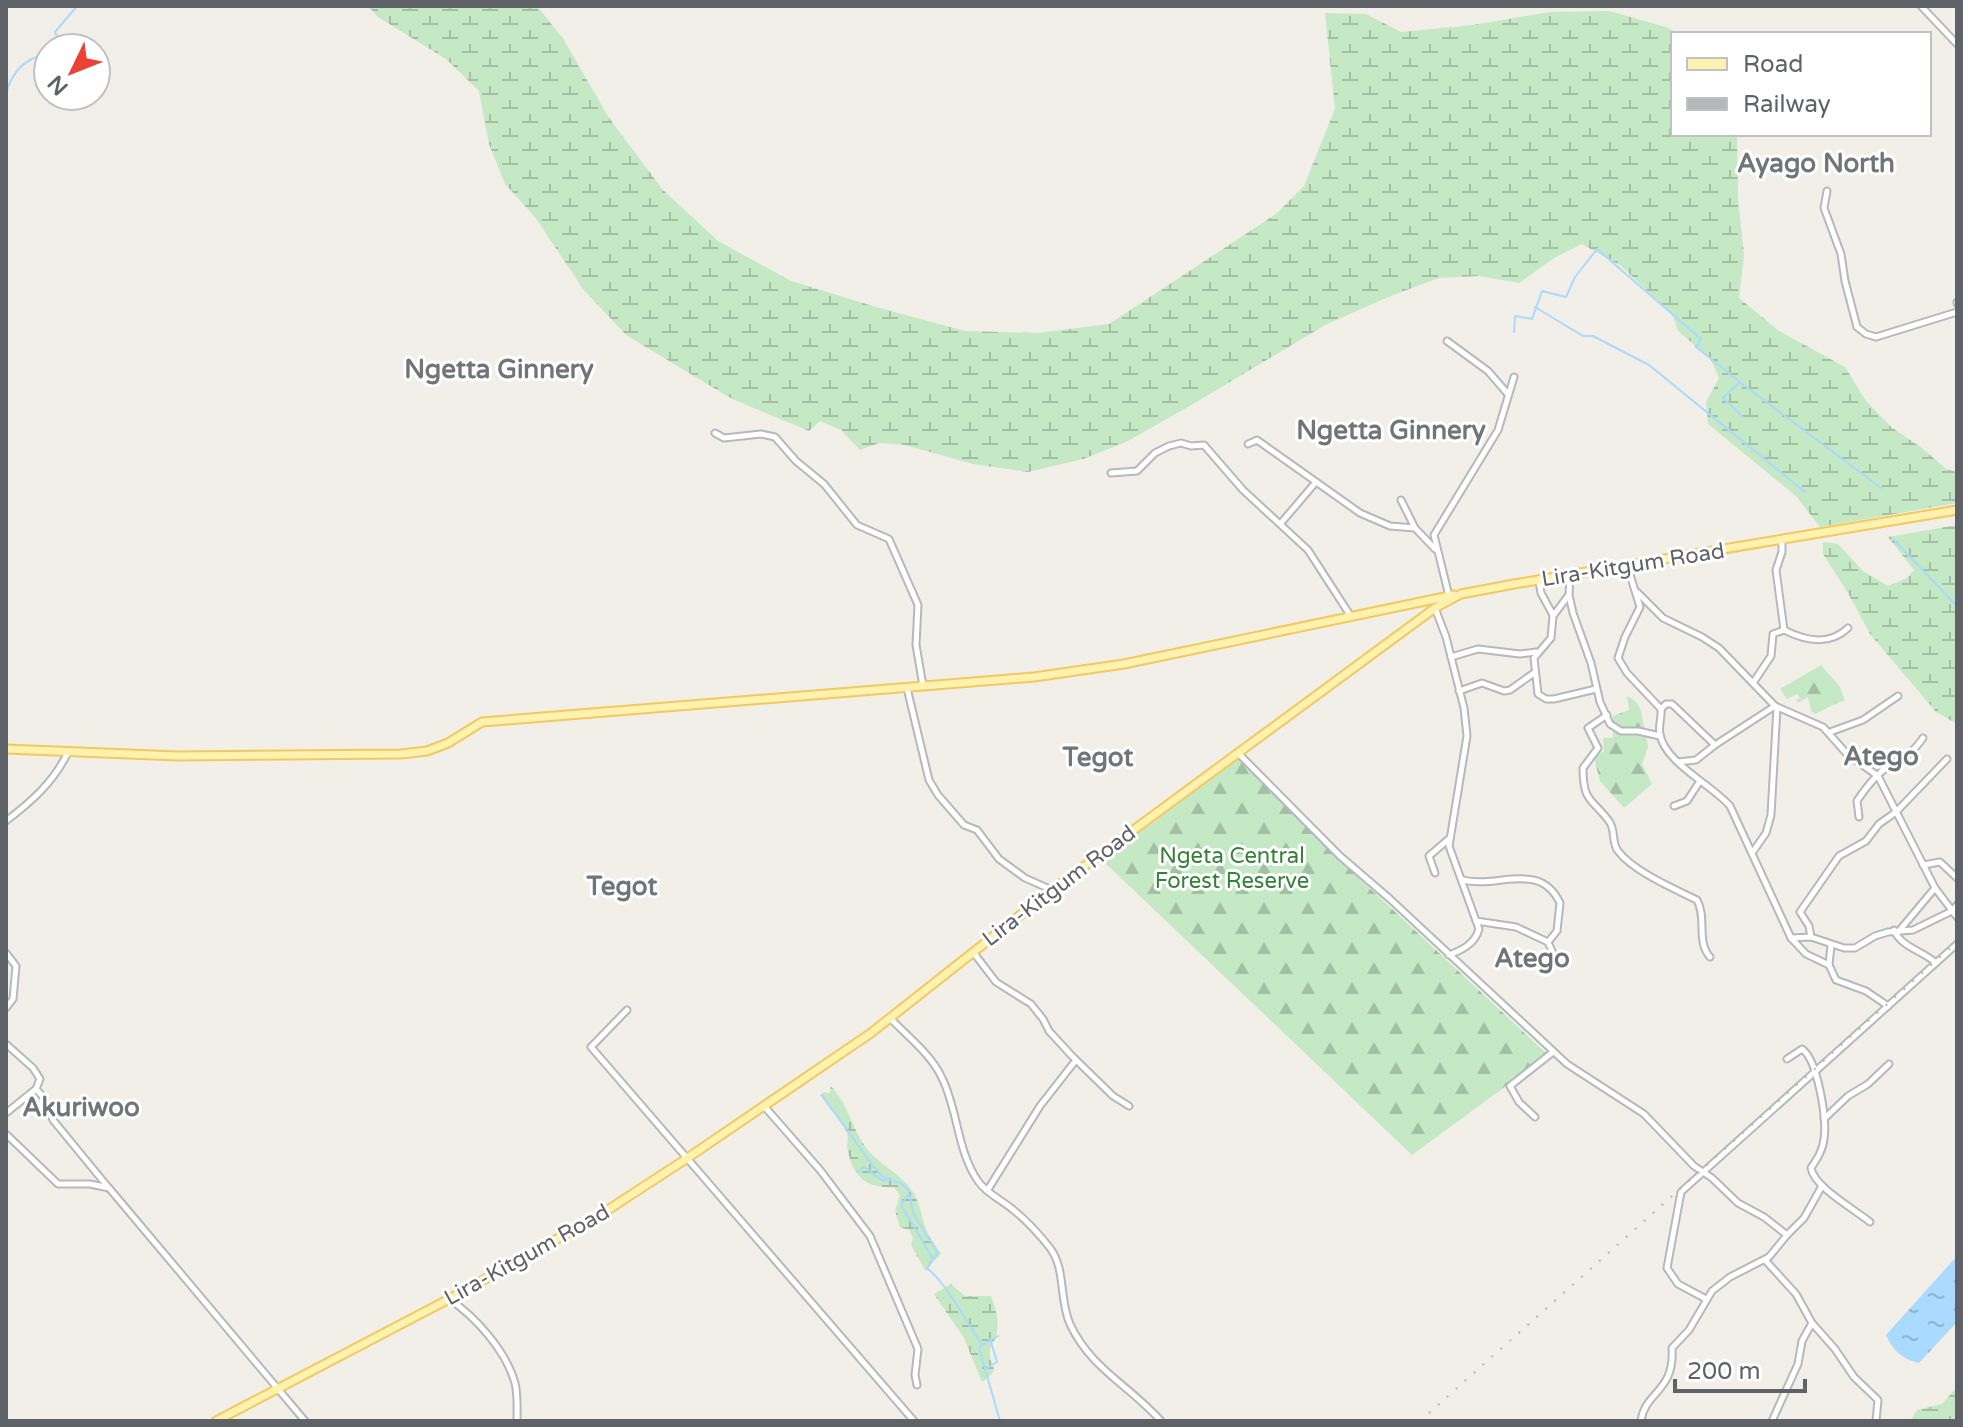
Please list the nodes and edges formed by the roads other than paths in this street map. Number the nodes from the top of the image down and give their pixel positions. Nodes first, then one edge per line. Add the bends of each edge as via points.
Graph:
1 (1922, 6) edge
2 (1957, 44) edge
3 (1827, 191) dead end
4 (1957, 312) edge
5 (1447, 341) dead end
6 (1514, 377) dead end
7 (1508, 394) junction
8 (715, 433) dead end
9 (1248, 444) dead end
10 (1111, 473) dead end
11 (1316, 482) junction
12 (1401, 500) dead end
13 (1957, 510) edge
14 (1281, 523) junction
15 (1415, 528) junction
16 (1782, 541) junction
17 (1438, 553) junction
18 (1627, 564) junction
19 (1570, 574) junction
20 (1539, 581) junction
21 (1636, 591) junction
22 (1461, 594) junction
23 (1569, 595) junction
24 (1449, 596) junction
25 (1435, 608) junction
26 (1350, 615) junction
27 (1553, 616) junction
28 (1848, 628) dead end
29 (1784, 630) junction
30 (1537, 652) junction
31 (1451, 657) junction
32 (1534, 673) junction
33 (1753, 683) junction
34 (923, 687) junction
35 (907, 688) junction
36 (1596, 689) junction
37 (1459, 691) junction
38 (1898, 696) dead end
39 (1776, 707) junction
40 (1661, 709) junction
41 (1607, 715) junction
42 (1830, 732) junction
43 (1660, 736) junction
44 (1923, 738) dead end
45 (1715, 745) junction
46 (6, 749) edge
47 (68, 752) junction
48 (1237, 753) junction
49 (1947, 759) dead end
50 (1678, 762) junction
51 (1878, 776) junction
52 (1700, 781) junction
53 (1674, 806) dead end
54 (1896, 812) junction
55 (1859, 817) dead end
56 (6, 821) edge
57 (1451, 837) junction
58 (1752, 853) junction
59 (1923, 865) junction
60 (1435, 873) dead end
61 (1956, 875) edge
62 (1462, 879) junction
63 (1935, 888) junction
64 (1052, 890) junction
65 (1957, 905) edge
66 (1952, 911) junction
67 (1957, 917) edge
68 (1476, 921) junction
69 (1896, 930) junction
70 (1811, 937) junction
71 (1791, 938) junction
72 (1548, 942) junction
73 (1957, 944) edge
74 (1831, 945) junction
75 (972, 951) junction
76 (6, 953) edge
77 (1449, 955) junction
78 (1710, 957) dead end
79 (1555, 958) dead end
80 (1936, 963) junction
81 (1829, 965) junction
82 (1888, 1006) junction
83 (6, 1008) edge
84 (627, 1010) dead end
85 (890, 1018) junction
86 (6, 1044) edge
87 (1553, 1052) junction
88 (1787, 1059) dead end
89 (1076, 1060) junction
90 (1889, 1064) dead end
91 (1816, 1070) junction
92 (36, 1089) junction
93 (764, 1106) junction
94 (1129, 1106) dead end
95 (6, 1113) edge
96 (1535, 1117) dead end
97 (1824, 1119) junction
98 (6, 1134) edge
99 (686, 1159) junction
100 (1702, 1171) junction
101 (1822, 1186) junction
102 (109, 1188) junction
103 (987, 1191) junction
104 (1870, 1222) dead end
105 (1787, 1235) junction
106 (1765, 1260) junction
107 (449, 1299) junction
108 (1706, 1299) junction
109 (1812, 1323) junction
110 (917, 1385) dead end
111 (278, 1388) junction
112 (216, 1421) edge
113 (305, 1421) edge
114 (517, 1421) edge
115 (914, 1421) edge
116 (1161, 1421) edge
117 (1641, 1421) edge
118 (1772, 1421) edge
119 (1876, 1421) edge

1 - 2 street
3 - 4 street via 1824,208 1861,331 1876,337
5 - 7 street via 1488,371
6 - 7 street
7 - 17 street via 1498,430 1436,531
8 - 34 street via 724,438 775,437 857,525 889,539 918,605 916,645
9 - 11 street via 1257,440
10 - 14 street via 1137,471 1169,446 1204,445
11 - 14 street
11 - 15 street via 1360,513
12 - 15 street
13 - 16 main road, Lira-Kitgum Road
14 - 26 street via 1308,550
15 - 17 street
16 - 18 main road, Lira-Kitgum Road
16 - 29 street via 1776,570
17 - 24 street
18 - 19 main road, Lira-Kitgum Road
18 - 21 street
19 - 20 main road, Lira-Kitgum Road
19 - 23 street
20 - 22 main road, Lira-Kitgum Road
20 - 27 street
21 - 33 street via 1663,618 1719,648
21 - 40 street via 1640,608 1618,658
22 - 24 main road
22 - 25 main road, Lira-Kitgum Road
23 - 27 street
23 - 36 street
24 - 26 main road
25 - 31 street
25 - 48 main road, Lira-Kitgum Road
26 - 34 main road via 1124,664
27 - 30 street via 1551,638
28 - 29 street via 1828,640 1801,638
29 - 33 street via 1773,634 1771,656
30 - 31 street via 1478,649
30 - 32 street
31 - 37 street
32 - 36 street via 1538,694 1546,699
32 - 37 street via 1510,690 1482,683
33 - 39 street
34 - 35 main road
35 - 47 main road via 500,719 482,722 438,747 401,754
35 - 64 street via 929,780 938,795 964,825 977,830 999,859
36 - 41 street
37 - 57 street via 1467,736
38 - 42 street via 1863,720
39 - 42 street
39 - 45 street
39 - 58 street via 1771,815
40 - 43 street
40 - 45 street via 1672,704
41 - 43 street via 1616,730
41 - 78 street via 1588,728 1598,748 1583,768 1585,791 1611,823 1619,853 1700,904 1702,943
42 - 51 street via 1847,754
43 - 50 street
44 - 51 street
45 - 50 street via 1696,760
46 - 47 main road
47 - 56 street via 37,796
48 - 64 main road, Lira-Kitgum Road
48 - 77 street
49 - 54 street
50 - 52 street
51 - 54 street
51 - 55 street via 1857,801
52 - 53 street via 1687,801
52 - 58 street via 1730,806
54 - 59 street
54 - 70 street via 1866,841 1833,862 1800,912
57 - 60 street via 1429,856
57 - 62 street via 1449,846
58 - 71 street
59 - 61 street via 1940,862
59 - 63 street
62 - 68 street
62 - 72 street via 1485,883 1515,877 1545,884 1560,903 1557,931
63 - 66 street
63 - 69 street
64 - 75 main road, Lira-Kitgum Road
65 - 66 street
66 - 67 street
66 - 69 street via 1913,930
68 - 72 street via 1516,927
68 - 77 street via 1474,940
69 - 74 street via 1855,948
69 - 80 street via 1900,940
70 - 71 street
70 - 74 street
71 - 81 street via 1806,954
72 - 79 street
73 - 80 street
74 - 81 street
75 - 85 main road, Lira-Kitgum Road
75 - 89 street via 996,982 1031,1004
76 - 83 street via 16,966 13,999
77 - 87 street
80 - 82 street
81 - 82 street via 1839,982
82 - 91 street
84 - 99 street via 591,1047
85 - 93 main road, Lira-Kitgum Road
85 - 103 street via 939,1073 959,1138
86 - 92 street via 37,1073
87 - 96 street via 1510,1086
87 - 100 street via 1582,1077 1644,1114
88 - 91 street via 1802,1049
89 - 94 street
89 - 103 street
90 - 97 street
91 - 97 street
91 - 100 street
92 - 95 street
92 - 102 street via 53,1120
93 - 99 main road, Lira-Kitgum Road
93 - 110 street via 870,1236 918,1349
97 - 101 street via 1824,1144 1810,1172
98 - 102 street via 58,1184
99 - 107 main road, Lira-Kitgum Road via 600,1215
99 - 115 street
100 - 105 street
100 - 108 street via 1678,1197 1667,1268 1678,1284
101 - 104 street
101 - 105 street
102 - 111 street
103 - 116 street via 1013,1209 1053,1252 1065,1311 1090,1358
105 - 106 street
106 - 108 street via 1730,1277
106 - 109 street via 1796,1294
107 - 111 main road, Lira-Kitgum Road
107 - 114 street via 476,1322 507,1365 516,1390
108 - 117 street via 1672,1348 1670,1375
109 - 118 street
109 - 119 street via 1878,1400
111 - 112 main road, Lira-Kitgum Road
111 - 113 street

